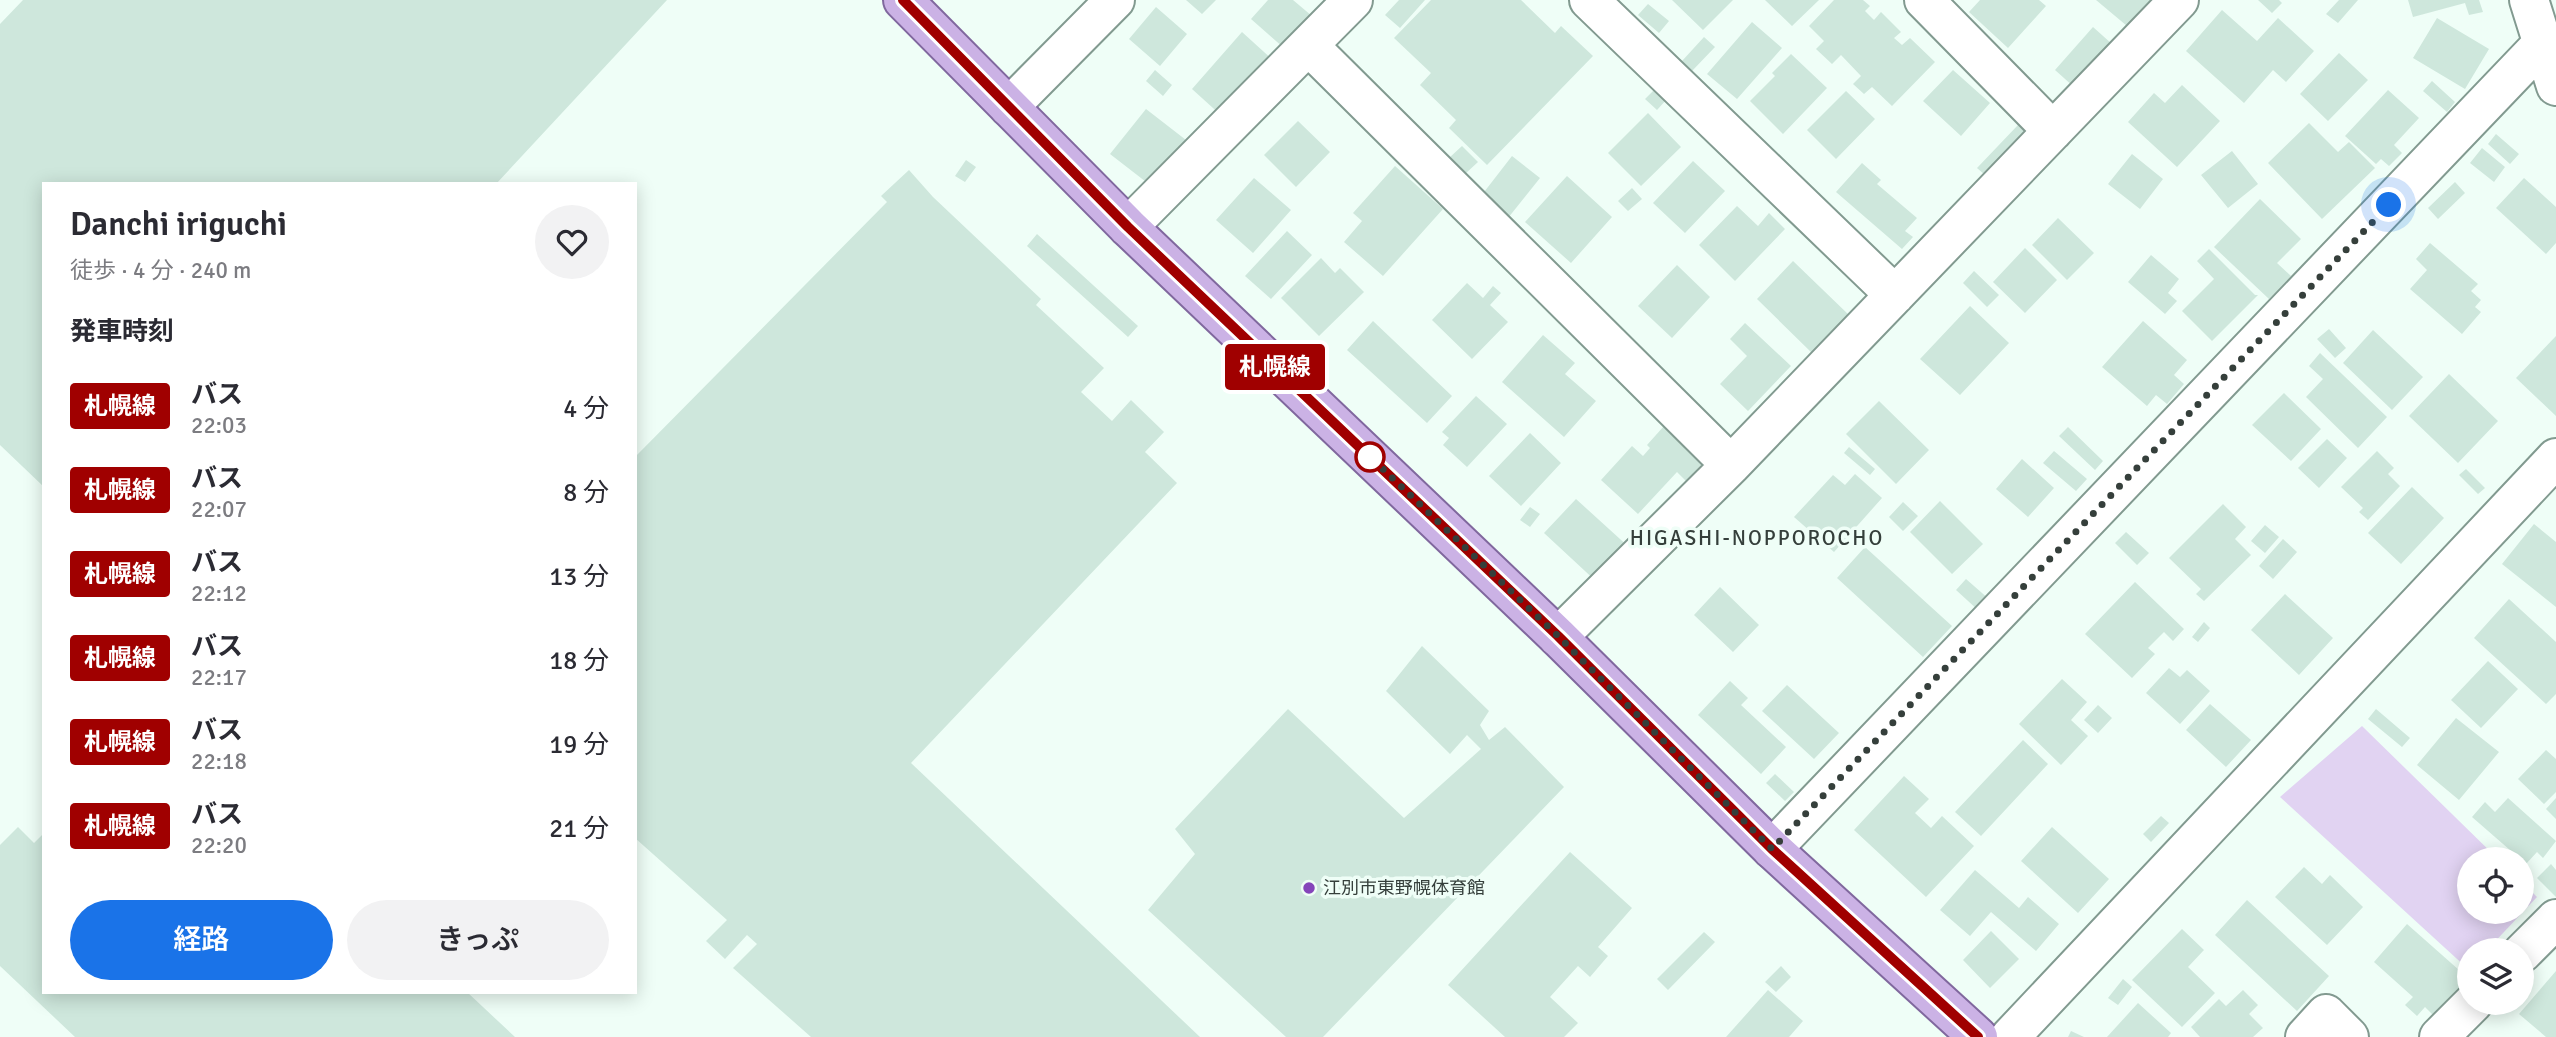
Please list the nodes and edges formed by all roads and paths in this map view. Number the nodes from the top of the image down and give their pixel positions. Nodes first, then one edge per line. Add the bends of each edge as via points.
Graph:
1 (903, 0) edge
2 (1115, 0) edge
3 (1353, 0) edge
4 (1589, 0) edge
5 (1924, 0) edge
6 (2179, 0) edge
7 (2529, 0) edge
8 (2543, 43) junction
9 (1309, 46) junction
10 (2556, 86) edge
11 (1009, 107) junction
12 (2053, 131) junction
13 (1128, 227) junction
14 (1895, 295) junction
15 (2556, 458) edge
16 (1731, 465) junction
17 (1558, 636) junction
18 (1772, 849) junction
19 (2556, 919) edge
20 (2534, 941) edge
21 (2461, 1015) edge
22 (1978, 1037) edge
23 (2010, 1037) edge
24 (2305, 1037) edge
25 (2349, 1037) edge
26 (2439, 1037) edge

1 - 11 main road
2 - 11 street
3 - 9 street
4 - 14 street
5 - 12 street
6 - 12 street
7 - 8 street
8 - 10 street
8 - 18 street
9 - 13 street
9 - 16 street
11 - 13 main road
12 - 14 street
13 - 17 main road
14 - 16 street
15 - 23 street
16 - 17 street
17 - 18 main road
18 - 22 main road
19 - 20 street
21 - 26 street
24 - 25 street via 2326,1014

